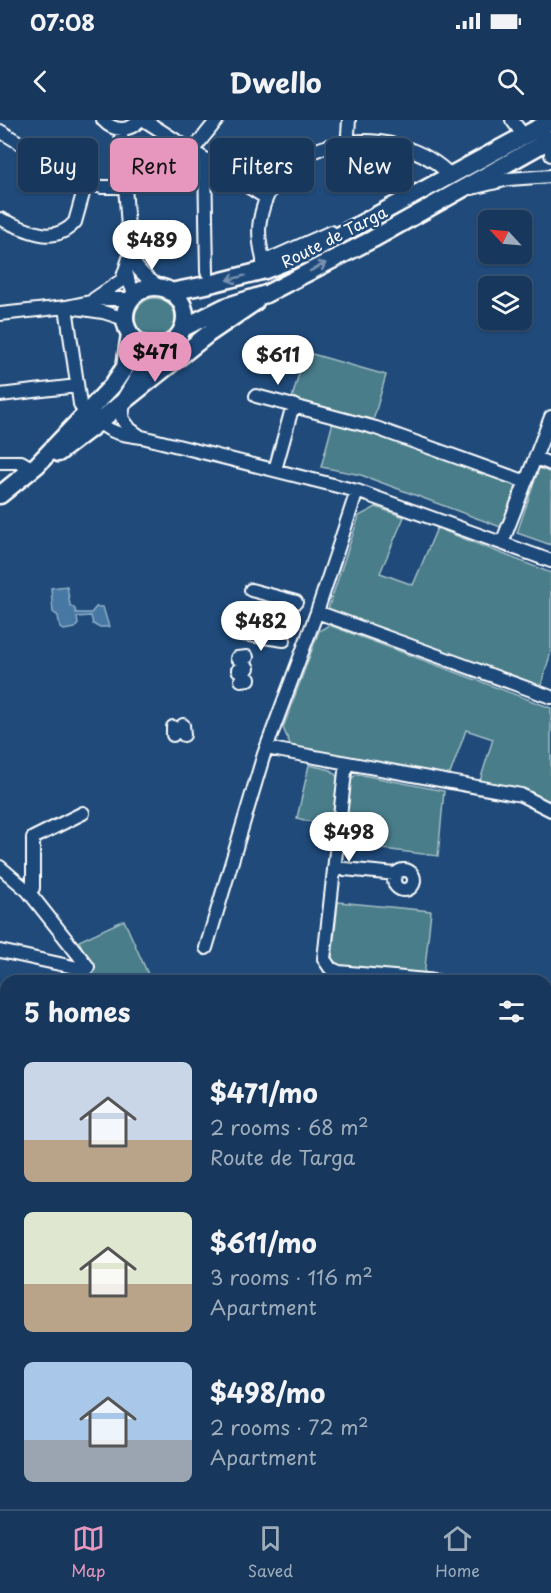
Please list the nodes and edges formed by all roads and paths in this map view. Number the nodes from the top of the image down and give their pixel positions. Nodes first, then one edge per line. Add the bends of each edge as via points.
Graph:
1 (103, 120) edge
2 (142, 120) edge
3 (217, 120) edge
4 (349, 120) edge
5 (512, 120) edge
6 (542, 120) edge
7 (551, 121) edge
8 (120, 130) junction
9 (0, 131) edge
10 (521, 132) junction
11 (348, 134) junction
12 (121, 138) edge
13 (173, 138) edge
14 (551, 139) edge
15 (18, 142) edge
16 (198, 144) edge
17 (198, 153) edge
18 (551, 155) edge
19 (206, 159) junction
20 (446, 171) junction
21 (551, 176) edge
22 (459, 191) junction
23 (83, 192) edge
24 (125, 192) edge
25 (266, 198) junction
26 (0, 219) edge
27 (130, 255) junction
28 (264, 266) junction
29 (126, 272) junction
30 (207, 272) dead end
31 (166, 290) junction
32 (266, 294) junction
33 (133, 296) junction
34 (91, 301) junction
35 (66, 307) junction
36 (0, 314) edge
37 (127, 327) junction
38 (183, 328) junction
39 (162, 346) junction
40 (77, 386) junction
41 (0, 395) edge
42 (256, 396) dead end
43 (124, 401) junction
44 (293, 405) junction
45 (92, 414) junction
46 (551, 417) edge
47 (142, 437) junction
48 (535, 458) junction
49 (0, 462) edge
50 (551, 464) edge
51 (35, 467) junction
52 (274, 470) junction
53 (526, 482) junction
54 (357, 491) junction
55 (0, 495) edge
56 (502, 543) junction
57 (551, 561) edge
58 (251, 590) dead end
59 (296, 602) dead end
60 (317, 612) junction
61 (242, 634) dead end
62 (284, 640) dead end
63 (551, 697) edge
64 (266, 748) junction
65 (346, 763) junction
66 (551, 810) edge
67 (83, 813) dead end
68 (0, 867) edge
69 (333, 872) junction
70 (395, 879) dead end
71 (28, 891) junction
72 (206, 948) dead end
73 (0, 951) edge
74 (372, 975) edge

1 - 8 street
2 - 8 street
2 - 13 street
3 - 16 street
4 - 11 street
5 - 10 street
6 - 10 street
7 - 28 main road, Route de Targa via 305,254
8 - 12 street
9 - 15 street
10 - 20 street
11 - 20 street via 375,134 405,141 435,158
11 - 25 street via 322,142 302,155 279,177
14 - 18 street
14 - 22 main road, Route de Targa
17 - 19 street
19 - 25 street
19 - 30 street
20 - 28 street
21 - 22 street via 509,179
32 -> 22 main road, Route de Targa
23 - 26 street via 75,222 51,235 41,236
24 - 27 street
25 - 28 street via 259,233
27 - 29 street
27 - 31 street via 148,280
28 -> 31 main road, Route de Targa via 206,285
29 - 33 street
29 - 34 street via 122,280
31 - 33 main road via 148,288
31 - 38 main road via 184,309
32 - 38 main road, Route de Targa
32 - 43 main road
33 - 34 street
33 - 37 main road via 126,308
34 - 35 street
35 - 36 street
35 - 37 street via 96,310
35 - 40 street
37 - 39 main road via 144,346
37 - 45 main road via 125,367
38 - 39 main road via 175,340
39 - 43 main road
40 - 41 street
40 - 45 street via 80,404
42 - 44 street
43 - 45 main road
43 - 47 street via 122,418
44 - 52 street
44 - 53 street via 376,428
45 - 47 street via 119,434
45 - 51 main road
46 - 48 street
47 - 52 street
48 - 50 street
48 - 53 street
49 - 51 street
51 - 55 main road
52 - 54 street
53 - 56 street
54 - 56 street
54 - 60 street
56 - 57 street
58 - 59 street
60 - 63 street
60 - 64 street
61 - 62 street
64 - 65 street
64 - 72 street
65 - 66 street via 520,795
65 - 69 street
67 - 71 street via 33,838 33,888
68 - 71 street
69 - 70 street
69 - 74 street via 324,944 326,965 339,972
71 - 73 street via 88,967 78,969

